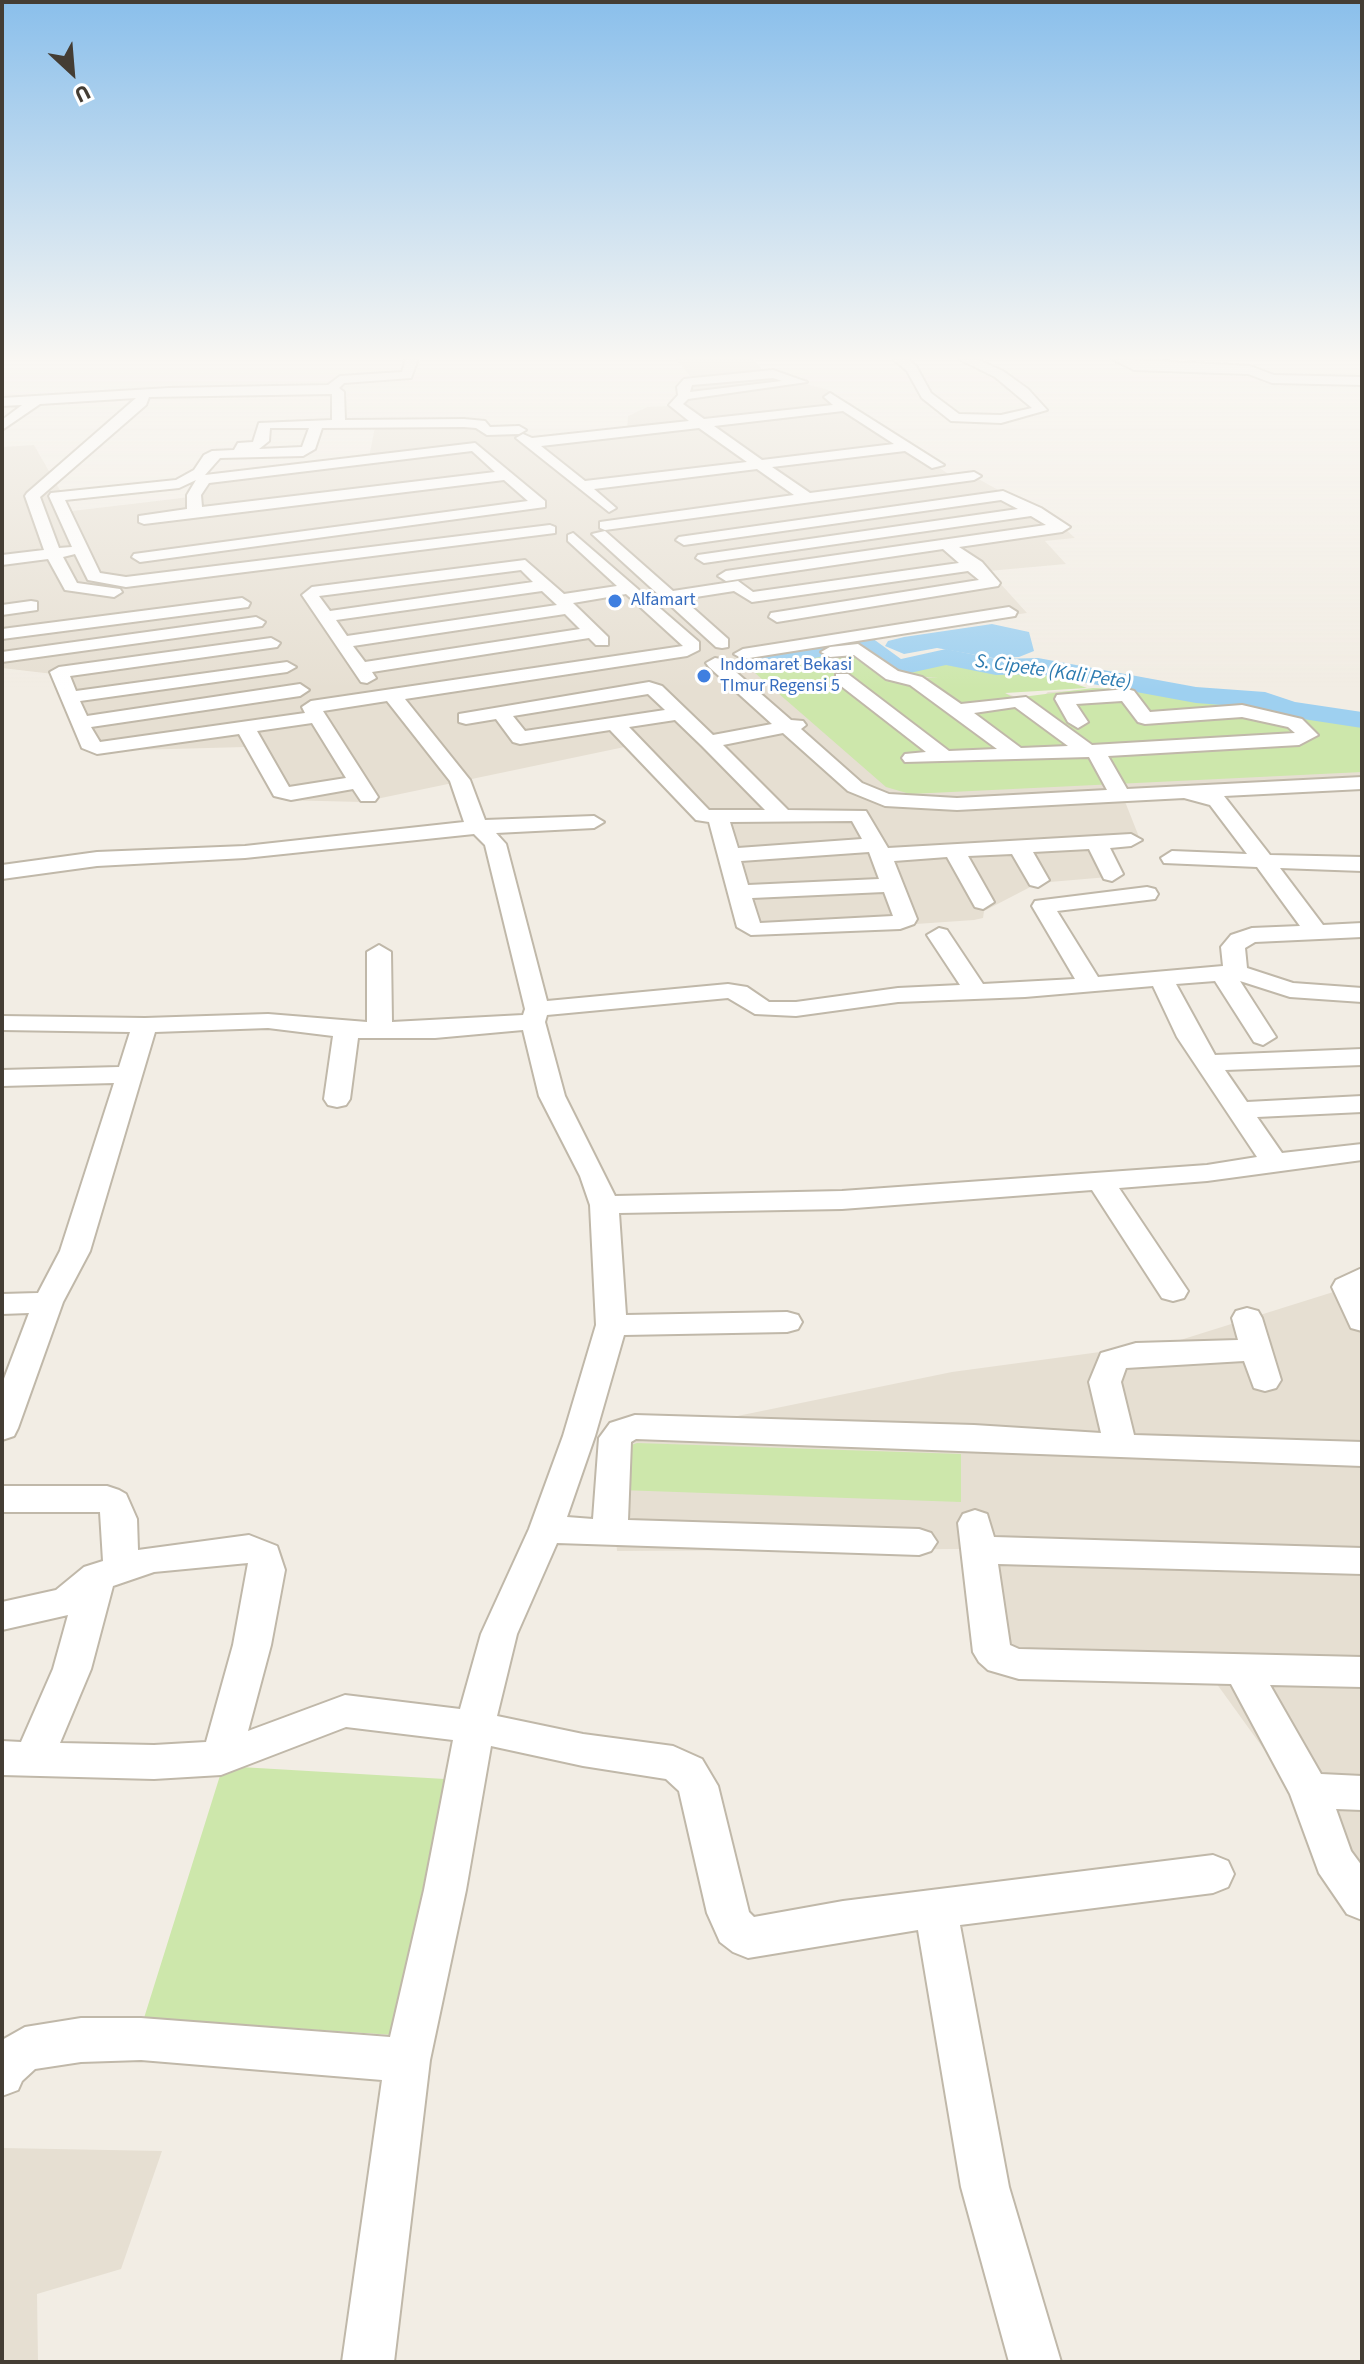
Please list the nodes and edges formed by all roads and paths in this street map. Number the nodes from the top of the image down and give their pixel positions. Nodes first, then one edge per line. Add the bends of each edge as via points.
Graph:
1 (63, 469) edge
2 (202, 469) edge
3 (281, 469) edge
4 (418, 469) edge
5 (500, 469) edge
6 (579, 469) edge
7 (725, 469) edge
8 (768, 469) edge
9 (566, 471) joint
10 (506, 475) junction
11 (974, 476) dead end
12 (805, 477) dead end
13 (782, 480) junction
14 (752, 484) dead end
15 (582, 486) junction
16 (525, 490) junction
17 (194, 495) junction
18 (809, 499) junction
19 (417, 503) dead end
20 (609, 504) dead end
21 (1036, 511) junction
22 (195, 512) junction
23 (384, 526) junction
24 (598, 526) junction
25 (561, 531) junction
26 (948, 545) junction
27 (65, 552) junction
28 (404, 552) junction
29 (162, 555) junction
30 (140, 557) dead end
31 (704, 558) junction
32 (2, 560) edge
33 (976, 565) junction
34 (546, 585) junction
35 (738, 586) junction
36 (628, 589) junction
37 (670, 596) junction
38 (563, 605) junction
39 (31, 606) dead end
40 (2, 610) edge
41 (1009, 612) dead end
42 (325, 617) junction
43 (256, 622) junction
44 (2, 634) edge
45 (342, 642) junction
46 (271, 643) junction
47 (690, 648) junction
48 (49, 651) junction
49 (728, 655) junction
50 (2, 657) edge
51 (790, 658) dead end
52 (287, 667) junction
53 (886, 670) junction
54 (59, 672) junction
55 (842, 678) junction
56 (822, 682) dead end
57 (392, 695) junction
58 (70, 697) junction
59 (309, 705) junction
60 (957, 710) junction
61 (501, 712) junction
62 (676, 714) junction
63 (466, 718) dead end
64 (1145, 718) junction
65 (1078, 722) dead end
66 (79, 723) junction
67 (615, 724) junction
68 (794, 725) junction
69 (245, 727) junction
70 (520, 738) junction
71 (709, 742) junction
72 (1166, 746) junction
73 (1091, 751) junction
74 (1014, 752) junction
75 (534, 754) dead end
76 (944, 756) junction
77 (912, 758) dead end
78 (1362, 774) edge
79 (1362, 783) edge
80 (1119, 791) junction
81 (1164, 794) junction
82 (783, 816) junction
83 (719, 819) junction
84 (594, 822) dead end
85 (479, 827) junction
86 (1131, 840) dead end
87 (1096, 842) junction
88 (1018, 846) junction
89 (878, 850) junction
90 (954, 850) junction
91 (730, 855) junction
92 (1172, 858) dead end
93 (1264, 862) junction
94 (1362, 864) edge
95 (2, 872) edge
96 (1112, 874) dead end
97 (1038, 880) dead end
98 (892, 885) junction
99 (741, 892) junction
100 (1147, 894) dead end
101 (983, 902) dead end
102 (1362, 930) edge
103 (1316, 931) junction
104 (939, 935) dead end
105 (379, 952) dead end
106 (1230, 973) junction
107 (1162, 980) junction
108 (1090, 984) junction
109 (975, 990) junction
110 (1362, 995) edge
111 (535, 1016) junction
112 (2, 1023) edge
113 (145, 1025) junction
114 (380, 1029) junction
115 (346, 1030) junction
116 (1263, 1037) dead end
117 (1362, 1057) edge
118 (1209, 1063) junction
119 (130, 1075) junction
120 (2, 1078) edge
121 (337, 1099) dead end
122 (1362, 1104) edge
123 (1241, 1110) junction
124 (1362, 1152) edge
125 (1274, 1162) junction
126 (1100, 1181) junction
127 (604, 1205) junction
128 (1362, 1278) edge
129 (1173, 1291) dead end
130 (48, 1302) junction
131 (2, 1304) edge
132 (1247, 1318) dead end
133 (1362, 1321) edge
134 (787, 1322) dead end
135 (611, 1325) junction
136 (1255, 1350) junction
137 (1265, 1380) dead end
138 (2, 1428) edge
139 (1123, 1446) junction
140 (1362, 1454) edge
141 (2, 1499) edge
142 (546, 1529) junction
143 (610, 1533) junction
144 (919, 1542) dead end
145 (1362, 1561) edge
146 (109, 1572) junction
147 (2, 1616) edge
148 (1241, 1667) junction
149 (1362, 1672) edge
150 (475, 1727) junction
151 (18, 1757) edge
152 (221, 1758) junction
153 (1309, 1790) junction
154 (1362, 1793) edge
155 (1213, 1874) dead end
156 (1362, 1901) edge
157 (936, 1911) junction
158 (407, 2060) junction
159 (2, 2074) edge
160 (368, 2362) edge
161 (1035, 2362) edge

1 - 27 street via 32,496
2 - 27 street via 166,487 59,494
3 - 17 street via 204,479
4 - 17 street
5 - 10 street
6 - 9 street
7 - 15 street
8 - 13 street
9 - 15 street
10 - 16 street
10 - 22 street
11 - 18 street
12 - 13 street
13 - 14 street
13 - 18 street
15 - 20 street
16 - 19 street
16 - 23 street via 539,505
17 - 22 street
18 - 24 street
21 - 26 street via 1062,528
21 - 31 street
21 - 31 street via 1003,495 679,535
22 - 29 street via 141,513
23 - 28 street
23 - 29 street
24 - 25 street
24 - 37 street
25 - 28 street
25 - 36 street
26 - 33 street
26 - 35 street
27 - 28 street via 94,577 126,582
27 - 28 street via 76,598
27 - 32 street
29 - 30 street
31 - 35 street
33 - 35 street
33 - 35 street via 992,583 782,622
34 - 38 street
34 - 42 street
34 - 42 street via 518,564 312,592
35 - 37 street
36 - 38 street
36 - 47 street
37 - 49 street
38 - 45 street
38 - 45 street via 596,637 364,673
39 - 40 street
41 - 49 street
42 - 45 street
43 - 44 street via 238,599
43 - 46 street
43 - 48 street
46 - 52 street
46 - 54 street
47 - 49 street via 694,660
47 - 57 street
48 - 50 street
48 - 54 street
49 - 68 street
51 - 53 street via 858,649
52 - 58 street
52 - 59 street
53 - 55 street
53 - 60 street via 923,685
54 - 58 street
55 - 56 street
55 - 76 street
57 - 59 street
57 - 85 street via 460,780
58 - 66 street
59 - 66 street
59 - 69 street
59 - 69 street via 363,790 281,792
60 - 73 street via 1019,701
60 - 74 street
61 - 62 street via 649,688
61 - 63 street
61 - 70 street
62 - 67 street
62 - 71 street
64 - 65 street via 1128,695 1064,699
64 - 72 street
64 - 72 street via 1242,711 1295,723 1308,735
66 - 69 street via 89,744 97,748
67 - 70 street
67 - 83 street via 703,816
68 - 71 street
68 - 80 street via 855,787 885,800 926,805
70 - 75 street
71 - 82 street
72 - 73 street
73 - 74 street
73 - 80 street
74 - 76 street
76 - 77 street
78 - 80 street
79 - 81 street
80 - 81 street
81 - 93 street via 1216,800
82 - 83 street
82 - 89 street via 854,813
83 - 91 street
84 - 85 street
85 - 95 street via 245,852 97,859
85 - 111 street via 495,844
86 - 87 street
87 - 88 street
87 - 96 street
88 - 90 street
88 - 97 street
89 - 90 street
89 - 91 street
89 - 98 street
90 - 101 street
91 - 99 street
92 - 93 street
93 - 94 street
93 - 103 street
98 - 99 street
98 - 99 street via 906,919 900,922 759,930 749,927
100 - 108 street via 1043,906
102 - 103 street
103 - 106 street via 1269,932 1239,940 1231,954
104 - 109 street
105 - 114 street
106 - 107 street
106 - 110 street via 1290,990
106 - 116 street
107 - 108 street
107 - 118 street
108 - 109 street
109 - 111 street via 772,1011 728,991
111 - 114 street via 435,1030
111 - 127 street via 552,1096
112 - 113 street
113 - 115 street via 268,1021
113 - 119 street
114 - 115 street
115 - 121 street
117 - 118 street
118 - 123 street
119 - 120 street
119 - 130 street via 75,1251
122 - 123 street
123 - 125 street
124 - 125 street
125 - 126 street
126 - 127 street via 842,1200
126 - 129 street
127 - 135 street
128 - 133 street via 1347,1287
130 - 131 street
130 - 138 street
132 - 136 street
134 - 135 street
135 - 142 street
136 - 137 street
136 - 139 street via 1136,1354 1112,1361 1105,1382 1112,1422
139 - 140 street
139 - 143 street via 635,1427 615,1438
141 - 146 street via 114,1503 120,1519
142 - 143 street
142 - 150 street via 499,1634
143 - 144 street
145 - 148 street via 977,1536 992,1652 1001,1659 1019,1664
146 - 147 street via 66,1602
146 - 151 street via 72,1669
146 - 152 street via 209,1550 249,1548 265,1555 267,1570 252,1645
148 - 149 street
148 - 153 street
150 - 152 street via 345,1711
150 - 157 street via 673,1763 688,1771 698,1786 728,1913 748,1938 843,1920
150 - 158 street
151 - 152 street via 154,1762
153 - 154 street
153 - 156 street via 1334,1860
155 - 157 street
157 - 161 street via 985,2187
158 - 159 street via 141,2039 81,2040 25,2049
158 - 160 street

